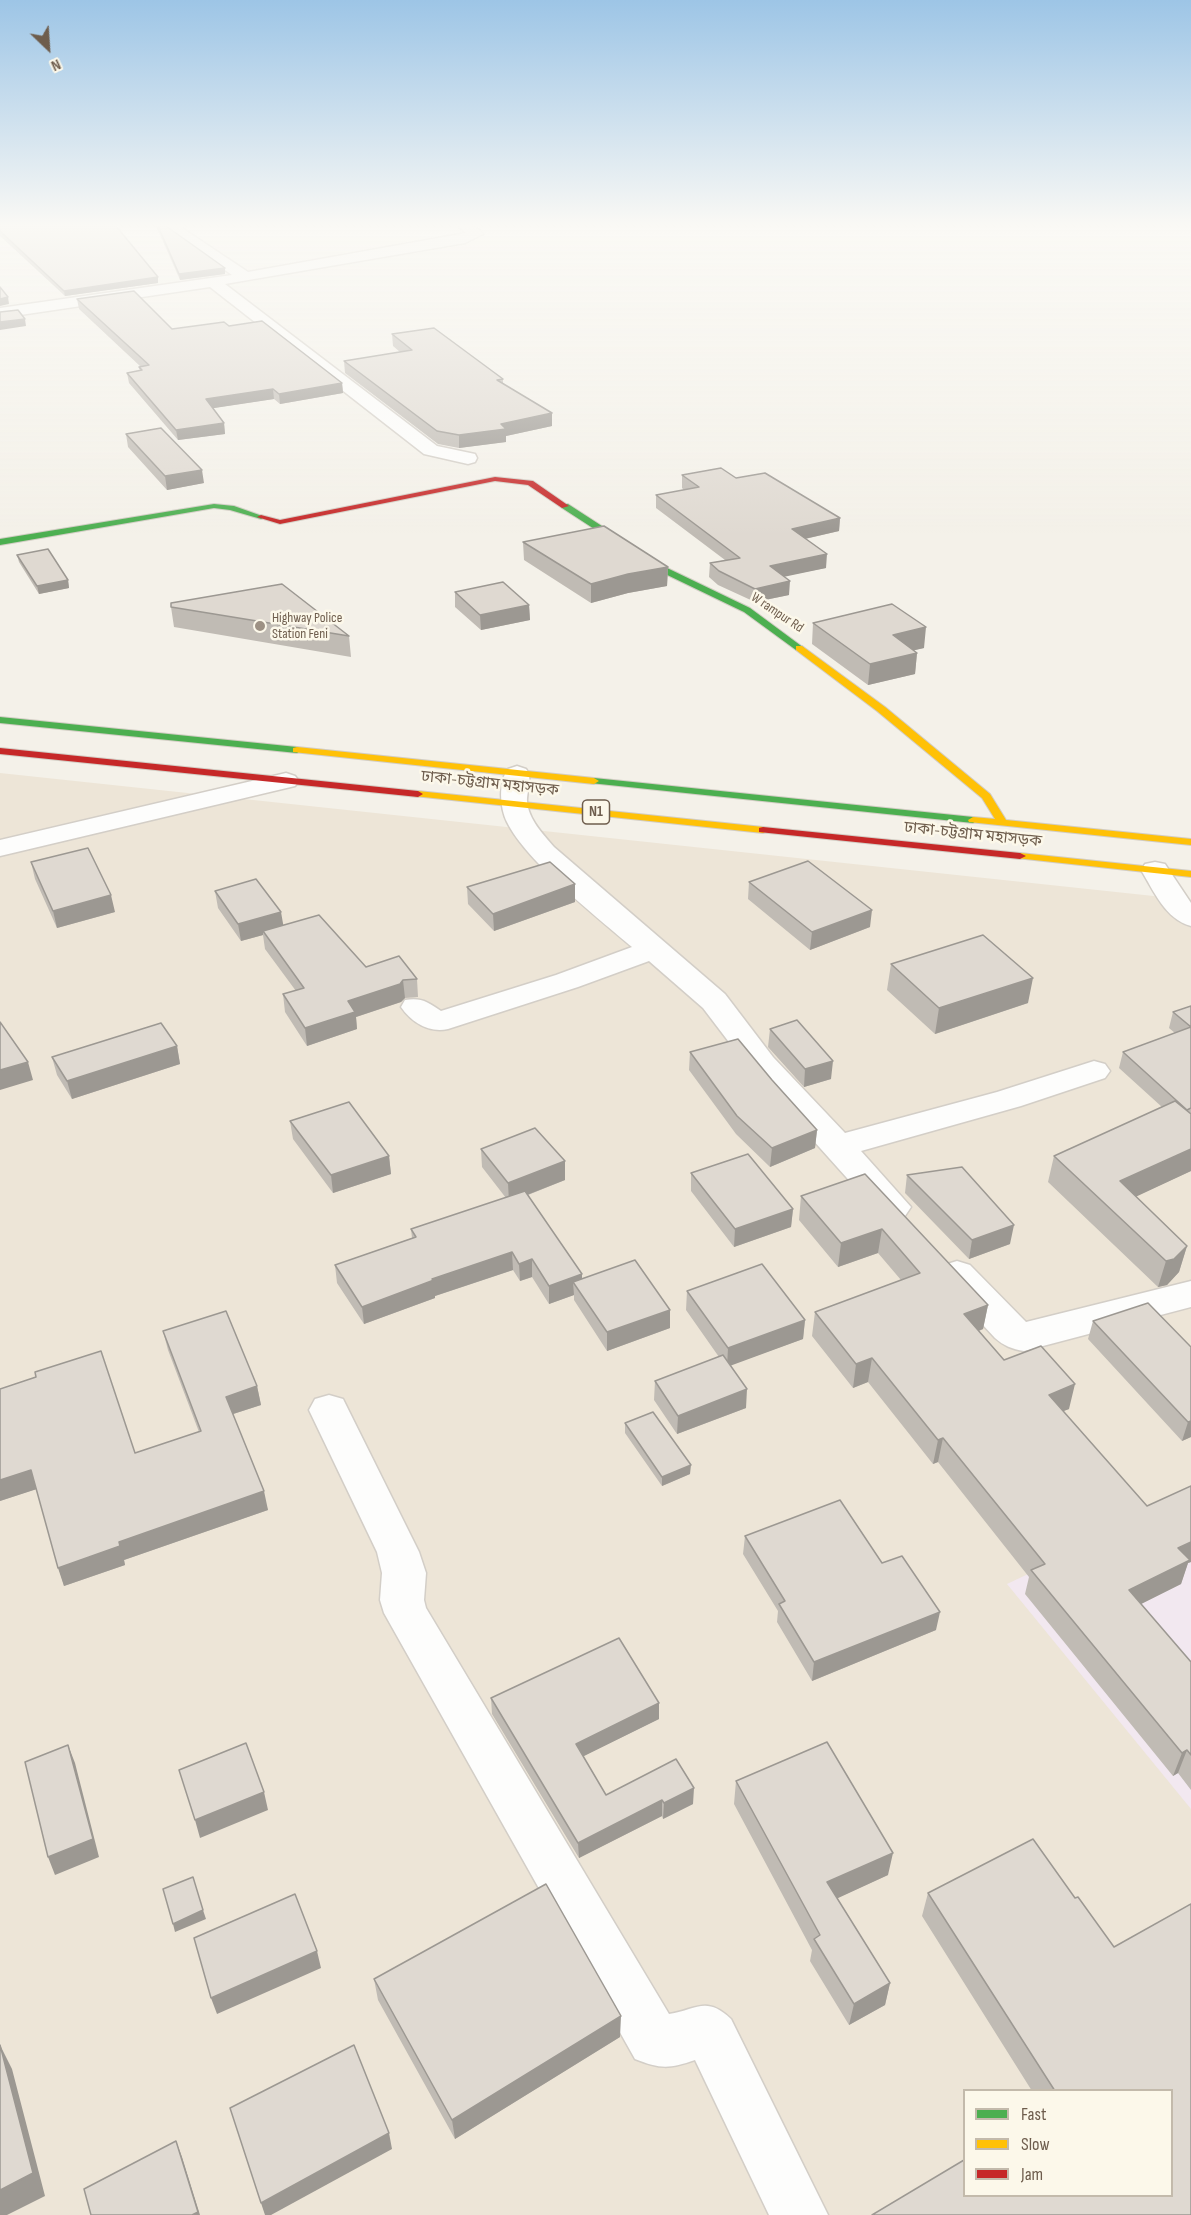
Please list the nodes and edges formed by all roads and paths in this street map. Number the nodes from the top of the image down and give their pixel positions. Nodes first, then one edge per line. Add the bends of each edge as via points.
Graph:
1 (274, 329) edge
2 (468, 458) dead end
3 (0, 542) edge
4 (0, 720) edge
5 (0, 751) edge
6 (286, 781) junction
7 (515, 789) junction
8 (1002, 822) junction
9 (1191, 842) edge
10 (0, 848) edge
11 (1155, 870) junction
12 (1191, 874) edge
13 (1191, 917) edge
14 (654, 949) junction
15 (416, 1007) dead end
16 (1094, 1071) dead end
17 (836, 1148) junction
18 (910, 1225) edge
19 (935, 1250) edge
20 (1191, 1294) edge
21 (329, 1410) dead end
22 (799, 2215) edge

1 - 2 street via 431,450
3 - 8 main road, W rampur Rd via 214,506 288,521 502,477 530,483 663,569 747,610 881,709 986,796
4 - 7 main road, ঢাকা-চট্টগ্রাম মহাসড়ক / N1
5 - 6 main road, ঢাকা-চট্টগ্রাম মহাসড়ক / N1
6 - 7 main road, ঢাকা-চট্টগ্রাম মহাসড়ক / N1
6 - 10 street
7 - 8 main road, ঢাকা-চট্টগ্রাম মহাসড়ক / N1
7 - 11 main road, ঢাকা-চট্টগ্রাম মহাসড়ক / N1
7 - 14 street via 520,822 544,853
8 - 9 main road, ঢাকা-চট্টগ্রাম মহাসড়ক / N1
11 - 12 main road, ঢাকা-চট্টগ্রাম মহাসড়ক / N1
11 - 13 street via 1178,907
14 - 15 street via 437,1022
14 - 17 street via 714,1000 762,1064
16 - 17 street via 1009,1100
17 - 18 street
19 - 20 street via 1017,1336
21 - 22 street via 399,1552 405,1574 402,1600 406,1613 654,2040 675,2040 704,2030 712,2038

